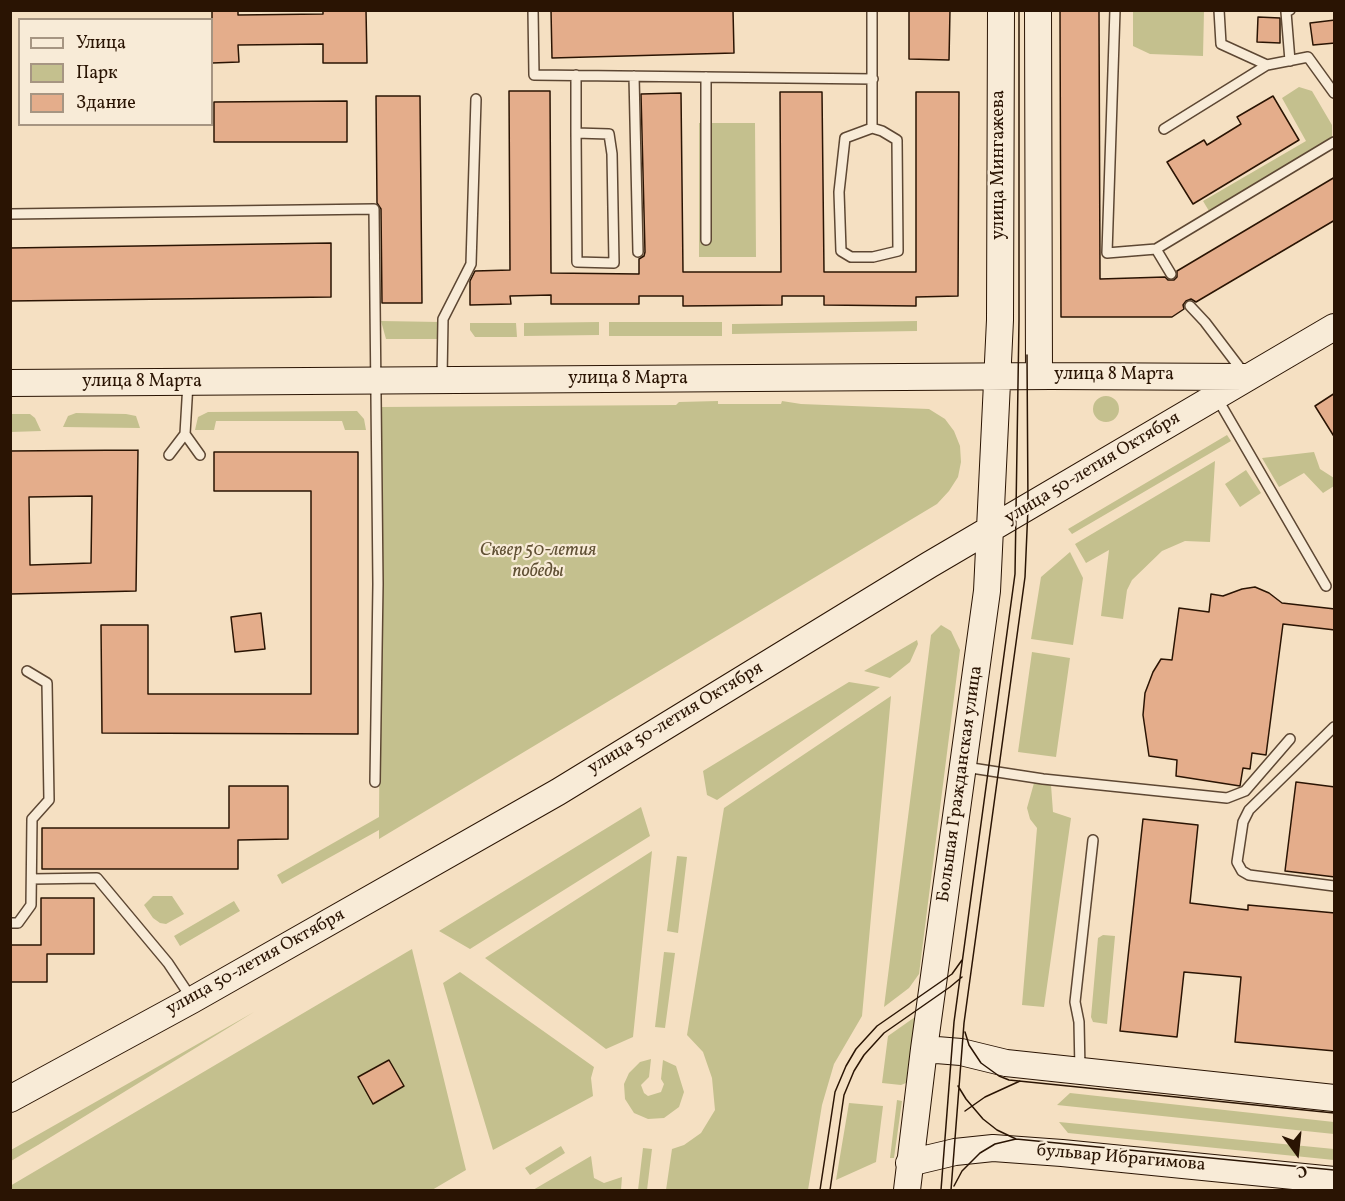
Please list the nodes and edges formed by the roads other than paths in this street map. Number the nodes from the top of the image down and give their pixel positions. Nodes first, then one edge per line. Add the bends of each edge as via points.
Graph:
1 (533, 10) edge
2 (872, 10) edge
3 (1001, 10) edge
4 (1038, 10) edge
5 (1115, 10) edge
6 (1219, 10) edge
7 (1290, 10) edge
8 (1290, 61) junction
9 (1267, 66) junction
10 (576, 75) junction
11 (634, 76) junction
12 (705, 77) junction
13 (873, 79) junction
14 (1335, 93) edge
15 (476, 99) dead end
16 (872, 128) junction
17 (1164, 129) dead end
18 (576, 133) junction
19 (1335, 142) edge
20 (11, 214) edge
21 (706, 240) dead end
22 (1156, 249) junction
23 (638, 252) dead end
24 (1171, 274) dead end
25 (1190, 306) dead end
26 (1335, 327) edge
27 (1038, 376) junction
28 (997, 377) junction
29 (1246, 377) junction
30 (441, 381) junction
31 (376, 382) junction
32 (10, 383) edge
33 (188, 383) junction
34 (1215, 396) junction
35 (185, 435) junction
36 (169, 455) dead end
37 (200, 455) dead end
38 (989, 530) junction
39 (1326, 586) dead end
40 (27, 671) dead end
41 (1335, 727) edge
42 (1290, 740) dead end
43 (963, 766) junction
44 (375, 782) dead end
45 (1093, 840) dead end
46 (32, 879) junction
47 (1335, 886) edge
48 (10, 923) edge
49 (192, 1000) junction
50 (924, 1049) junction
51 (1080, 1071) junction
52 (1335, 1098) edge
53 (10, 1100) edge
54 (909, 1162) junction
55 (1335, 1180) edge
56 (907, 1191) edge

1 - 10 lane via 534,75
2 - 13 lane
3 - 28 main road, улица Мингажева
4 - 27 main road
5 - 22 lane via 1107,253
6 - 9 lane via 1221,44
7 - 8 lane via 1286,12
8 - 9 lane
8 - 14 lane via 1308,57
9 - 17 lane
10 - 11 lane
10 - 18 lane
11 - 12 lane
11 - 23 lane
12 - 13 lane
12 - 21 lane
13 - 16 lane
15 - 30 lane via 471,264 443,319
16 - 16 lane via 897,140 898,250 873,257 851,257 841,251 839,192 845,138
18 - 18 lane via 609,134 614,263 577,262
19 - 22 lane
20 - 31 lane via 374,209
22 - 24 lane
25 - 29 lane
26 - 29 main road, улица 50-летия Октября
27 - 28 main road, улица 8 Марта
27 - 29 main road, улица 8 Марта
28 - 30 main road, улица 8 Марта
28 - 38 main road, Большая Гражданская улица
29 - 34 main road, улица 50-летия Октября
30 - 31 main road, улица 8 Марта
31 - 33 main road, улица 8 Марта
31 - 44 lane
32 - 33 main road, улица 8 Марта
33 - 35 lane
34 - 38 main road, улица 50-летия Октября
34 - 39 lane
35 - 36 lane
35 - 37 lane
38 - 43 main road, Большая Гражданская улица via 987,591
38 - 49 main road, улица 50-летия Октября via 558,792
40 - 46 lane via 47,683 49,800 32,819
41 - 47 lane via 1249,810 1242,822 1238,862 1249,875
42 - 43 lane via 1245,791 1227,798 1043,779
43 - 50 main road, Большая Гражданская улица
45 - 51 lane via 1075,1002
46 - 48 lane via 31,905 18,923
46 - 49 lane via 97,878 168,963
49 - 53 main road, улица 50-летия Октября
50 - 51 main road
50 - 54 main road, Большая Гражданская улица
51 - 52 main road
54 - 55 main road, бульвар Ибрагимова via 993,1148
54 - 56 main road, Большая Гражданская улица

